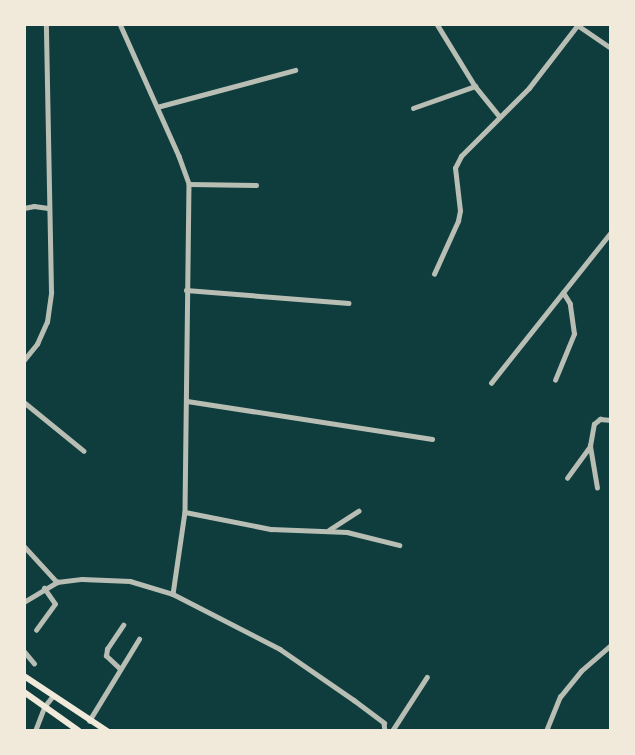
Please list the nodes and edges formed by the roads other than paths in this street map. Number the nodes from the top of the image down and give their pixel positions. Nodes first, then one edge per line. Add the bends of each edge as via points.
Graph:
1 (46, 24) edge
2 (120, 24) edge
3 (437, 24) edge
4 (576, 25) edge
5 (611, 48) edge
6 (295, 70) dead end
7 (475, 86) junction
8 (157, 107) junction
9 (413, 108) dead end
10 (499, 116) junction
11 (189, 184) junction
12 (256, 185) dead end
13 (24, 208) edge
14 (48, 208) junction
15 (611, 232) edge
16 (434, 274) dead end
17 (186, 290) junction
18 (563, 293) junction
19 (348, 303) dead end
20 (24, 360) edge
21 (555, 380) dead end
22 (491, 383) dead end
23 (187, 401) junction
24 (24, 402) edge
25 (611, 420) edge
26 (432, 439) dead end
27 (590, 446) junction
28 (84, 451) dead end
29 (567, 478) dead end
30 (597, 488) dead end
31 (358, 511) dead end
32 (185, 512) junction
33 (326, 531) junction
34 (399, 545) dead end
35 (24, 546) edge
36 (57, 582) junction
37 (44, 588) junction
38 (173, 594) junction
39 (24, 602) edge
40 (123, 625) dead end
41 (36, 630) dead end
42 (139, 639) dead end
43 (611, 645) edge
44 (24, 651) edge
45 (34, 663) dead end
46 (120, 669) junction
47 (24, 676) edge
48 (427, 677) dead end
49 (24, 692) edge
50 (52, 697) junction
51 (44, 707) junction
52 (89, 721) junction
53 (35, 731) edge
54 (79, 731) edge
55 (107, 731) edge
56 (385, 731) edge
57 (392, 731) edge
58 (546, 731) edge

1 - 14 street
2 - 8 street
3 - 7 street
4 - 5 street
4 - 10 street via 530,88
6 - 8 street
7 - 9 street
7 - 10 street
8 - 11 street
10 - 16 street via 461,156 455,168 460,211
11 - 12 street
11 - 17 street
13 - 14 street
14 - 20 street via 51,292 46,322 37,344
15 - 18 street
17 - 19 street
17 - 23 street
18 - 21 street via 570,304 574,334
18 - 22 street
23 - 26 street
23 - 32 street
24 - 28 street
25 - 27 street via 600,419 594,424
27 - 29 street
27 - 30 street
31 - 33 street
32 - 33 street via 271,529
32 - 38 street
33 - 34 street via 359,534
35 - 36 street
36 - 37 street
36 - 38 street via 130,581
37 - 39 street
37 - 41 street via 55,604
38 - 56 street via 280,649 384,723
40 - 46 street via 106,656
42 - 46 street
43 - 58 street via 581,671 560,697
44 - 45 street
46 - 52 street
47 - 50 main road
48 - 57 street
49 - 51 main road
50 - 51 street
50 - 52 main road
51 - 53 street
51 - 54 main road
52 - 55 main road

